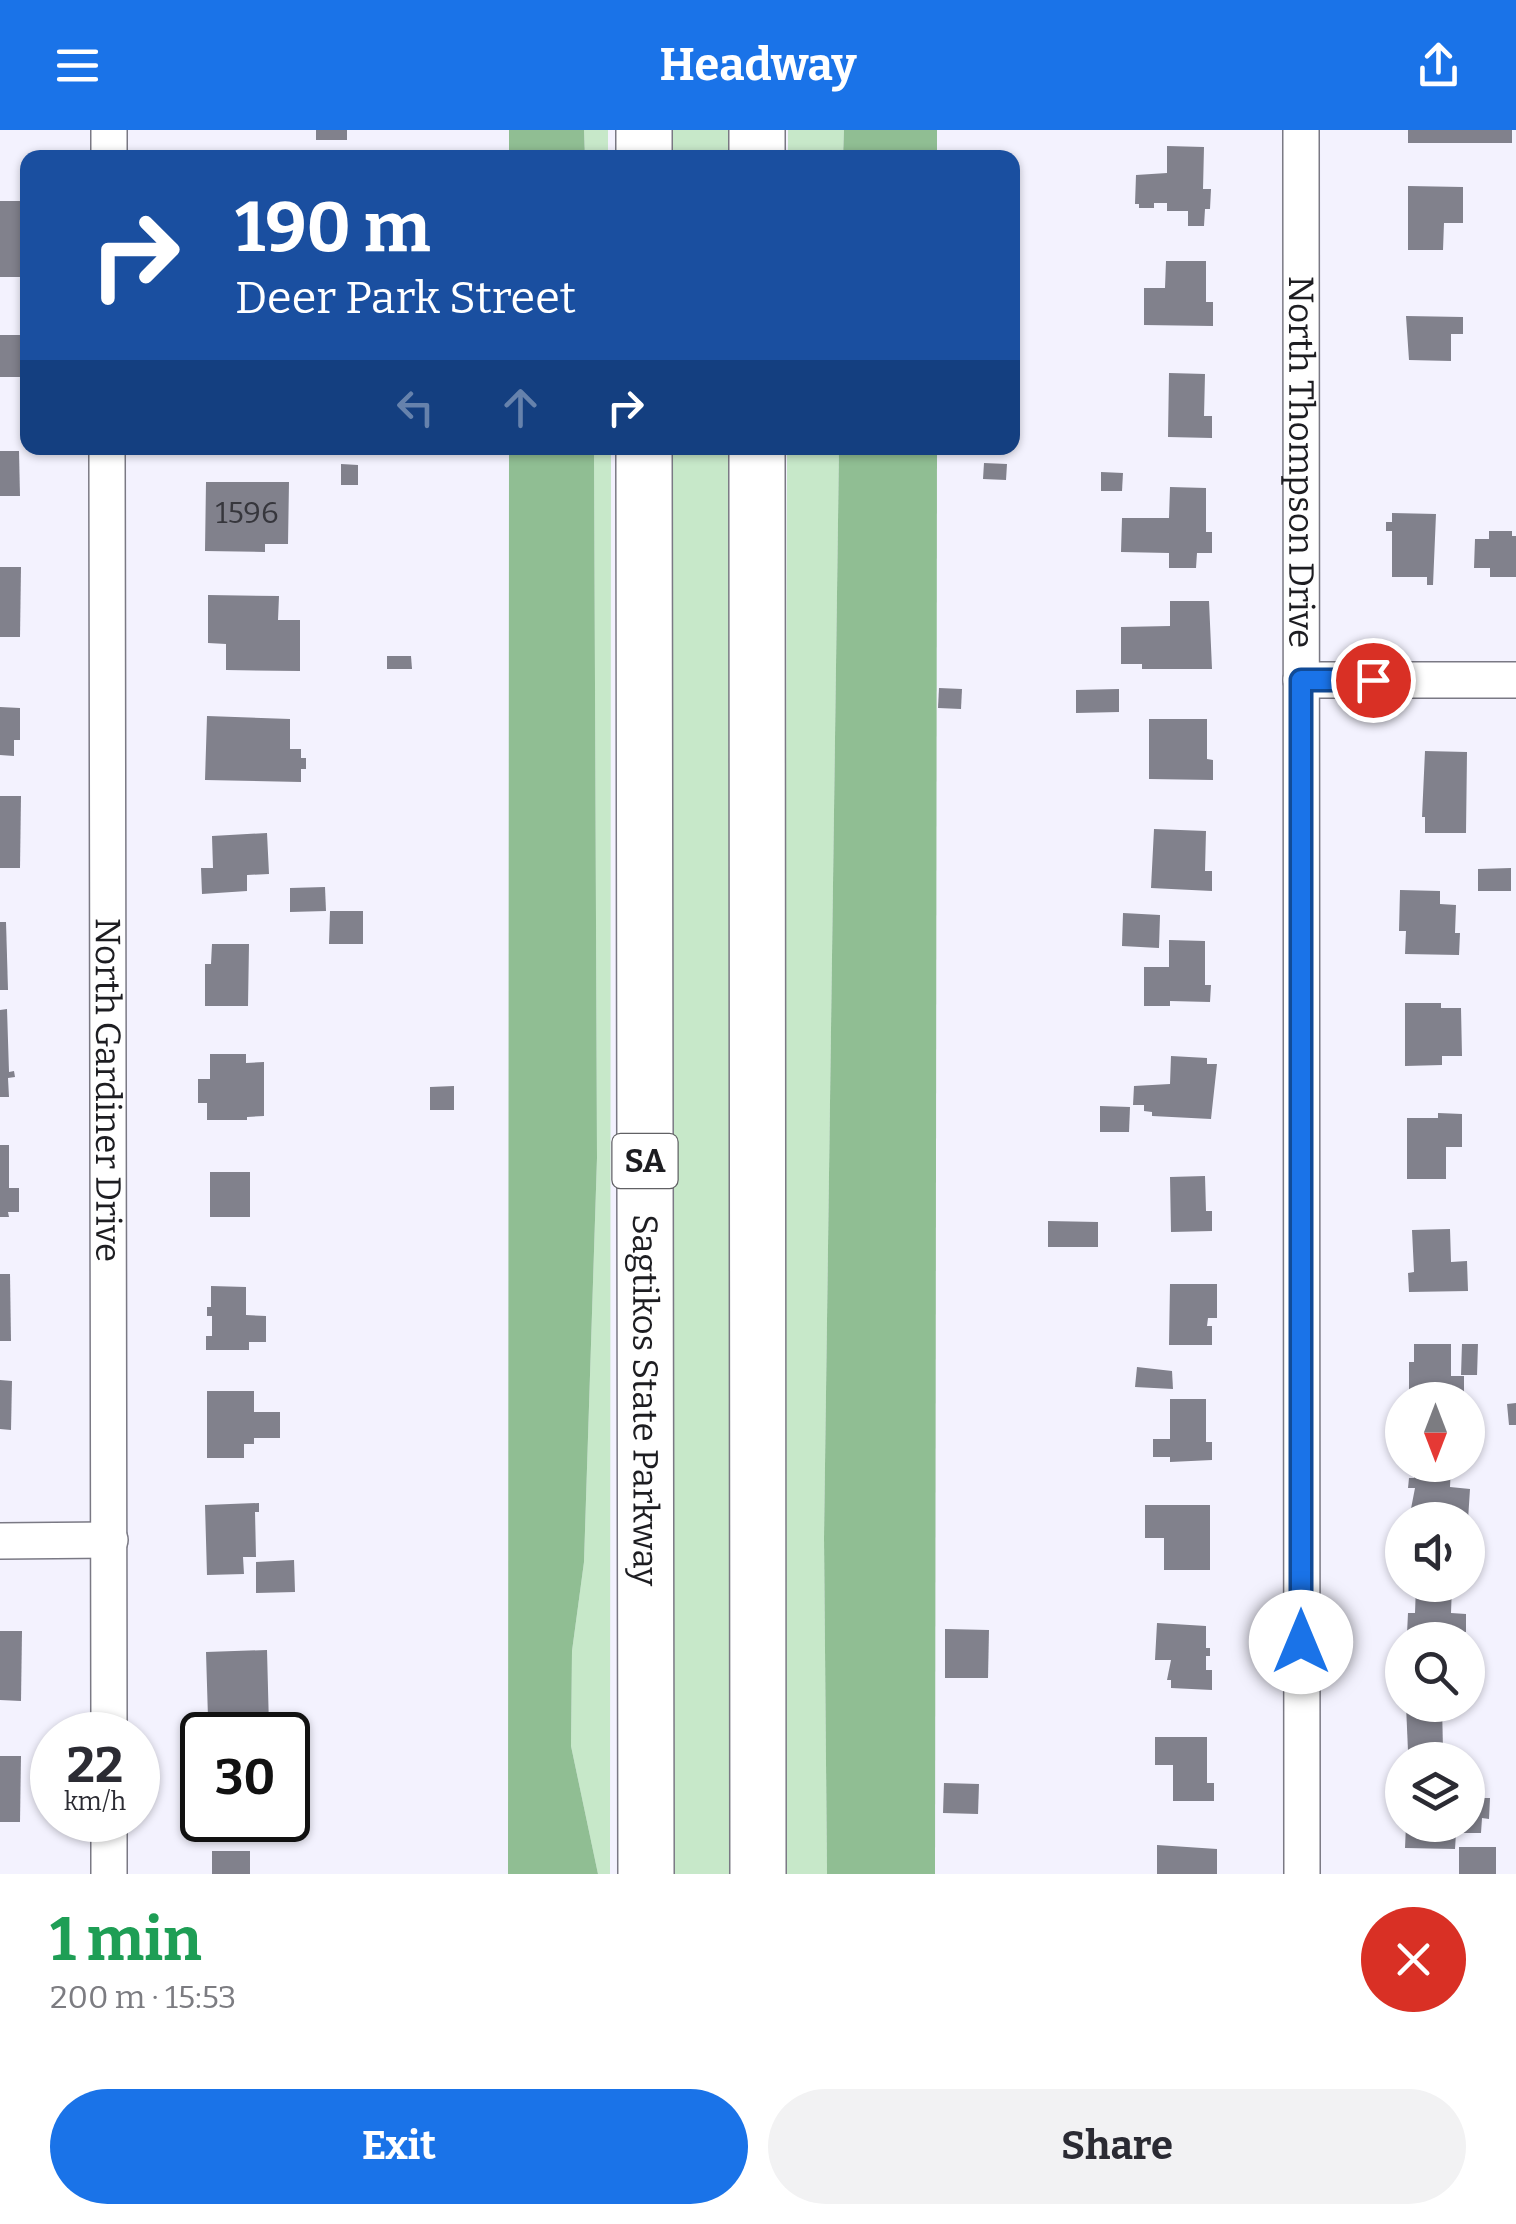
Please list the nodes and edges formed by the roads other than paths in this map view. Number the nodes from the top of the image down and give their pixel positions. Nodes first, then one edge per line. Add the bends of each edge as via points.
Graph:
1 (1300, 130) edge
2 (107, 455) edge
3 (644, 455) edge
4 (757, 455) edge
5 (1301, 680) junction
6 (1516, 680) edge
7 (110, 1540) junction
8 (0, 1541) edge
9 (109, 1712) edge
10 (109, 1842) edge
11 (109, 1874) edge
12 (646, 1874) edge
13 (758, 1874) edge
14 (1302, 1874) edge

1 - 5 street, North Thompson Drive
2 - 7 street, North Gardiner Drive
3 - 12 highway, Sagtikos State Parkway / SA
4 - 13 highway
5 - 6 street
5 - 14 street, North Thompson Drive
7 - 8 street
7 - 9 street, North Gardiner Drive
10 - 11 street

